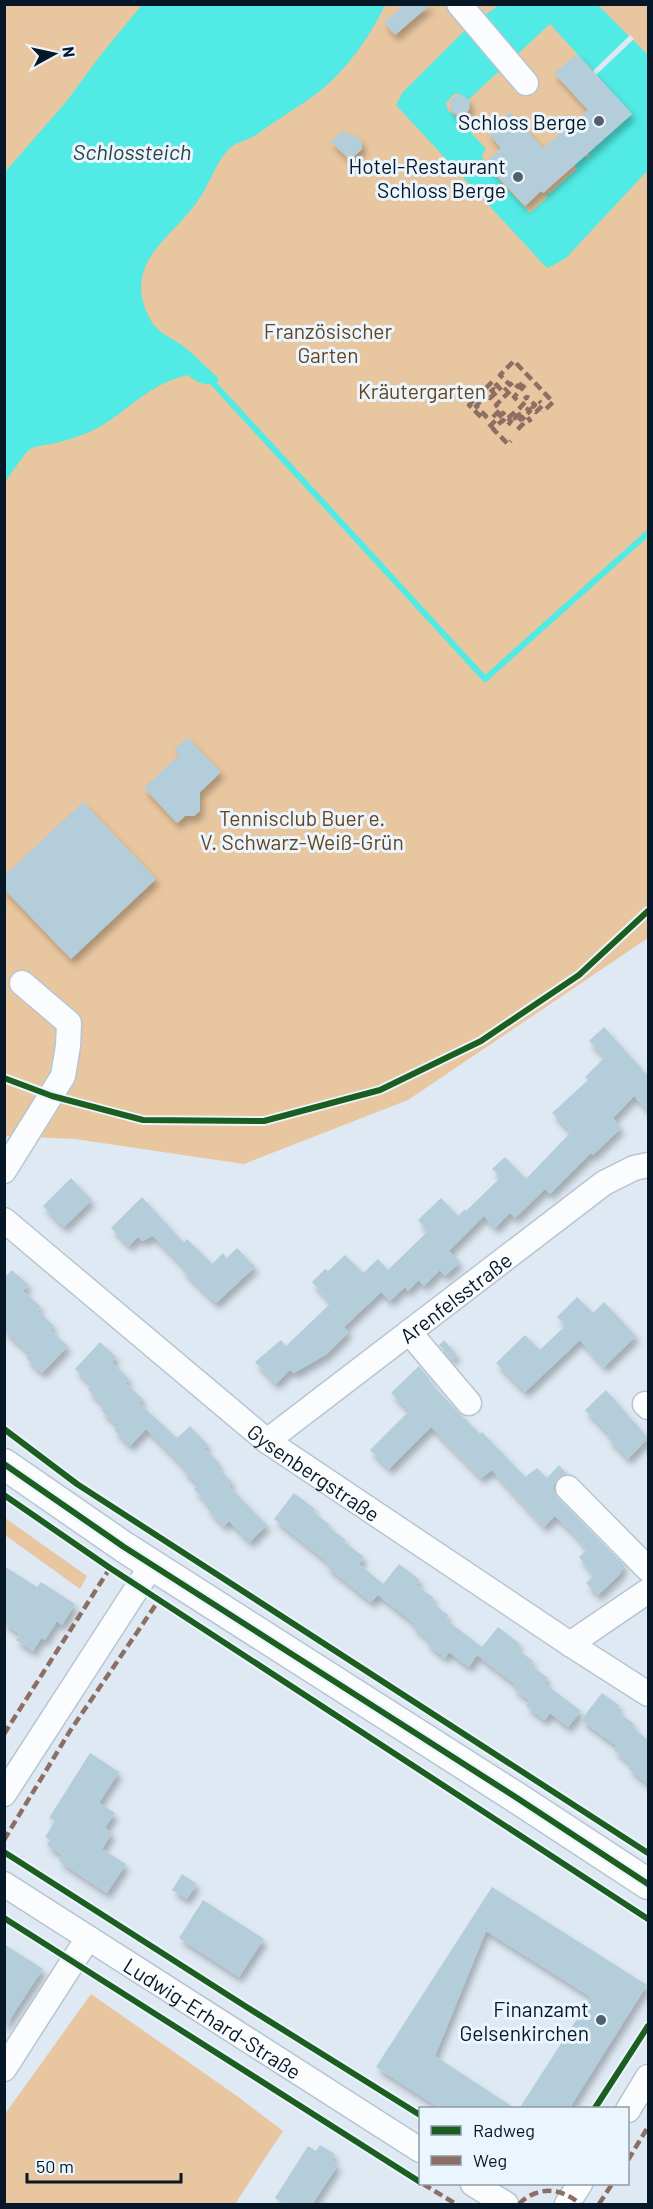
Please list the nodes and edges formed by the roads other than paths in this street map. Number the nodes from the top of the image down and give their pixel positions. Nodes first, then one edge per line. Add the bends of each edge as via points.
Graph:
1 (466, 12) edge
2 (526, 83) dead end
3 (22, 983) dead end
4 (648, 1165) edge
5 (4, 1171) edge
6 (4, 1220) edge
7 (410, 1332) junction
8 (469, 1403) dead end
9 (267, 1441) junction
10 (4, 1464) edge
11 (568, 1488) dead end
12 (152, 1565) junction
13 (648, 1569) edge
14 (648, 1591) edge
15 (570, 1644) junction
16 (648, 1694) edge
17 (4, 1794) edge
18 (4, 1884) edge
19 (648, 1884) edge
20 (88, 1938) junction
21 (4, 2069) edge
22 (648, 2077) edge
23 (629, 2107) edge
24 (419, 2149) edge
25 (475, 2185) edge
26 (579, 2185) edge
27 (506, 2205) edge
28 (567, 2205) edge

1 - 2 street
3 - 5 street via 69,1023 68,1046 63,1076
4 - 7 street, Arenfelsstraße via 604,1184
6 - 9 street, Gysenbergstraße
7 - 8 street
7 - 9 street, Arenfelsstraße
9 - 15 street, Gysenbergstraße
10 - 12 main road
11 - 13 street
12 - 17 street
12 - 19 main road
14 - 15 street
15 - 16 street, Gysenbergstraße
18 - 20 street, Ludwig-Erhard-Straße
20 - 21 street
20 - 24 street, Ludwig-Erhard-Straße
22 - 23 street
25 - 27 street
26 - 28 street

